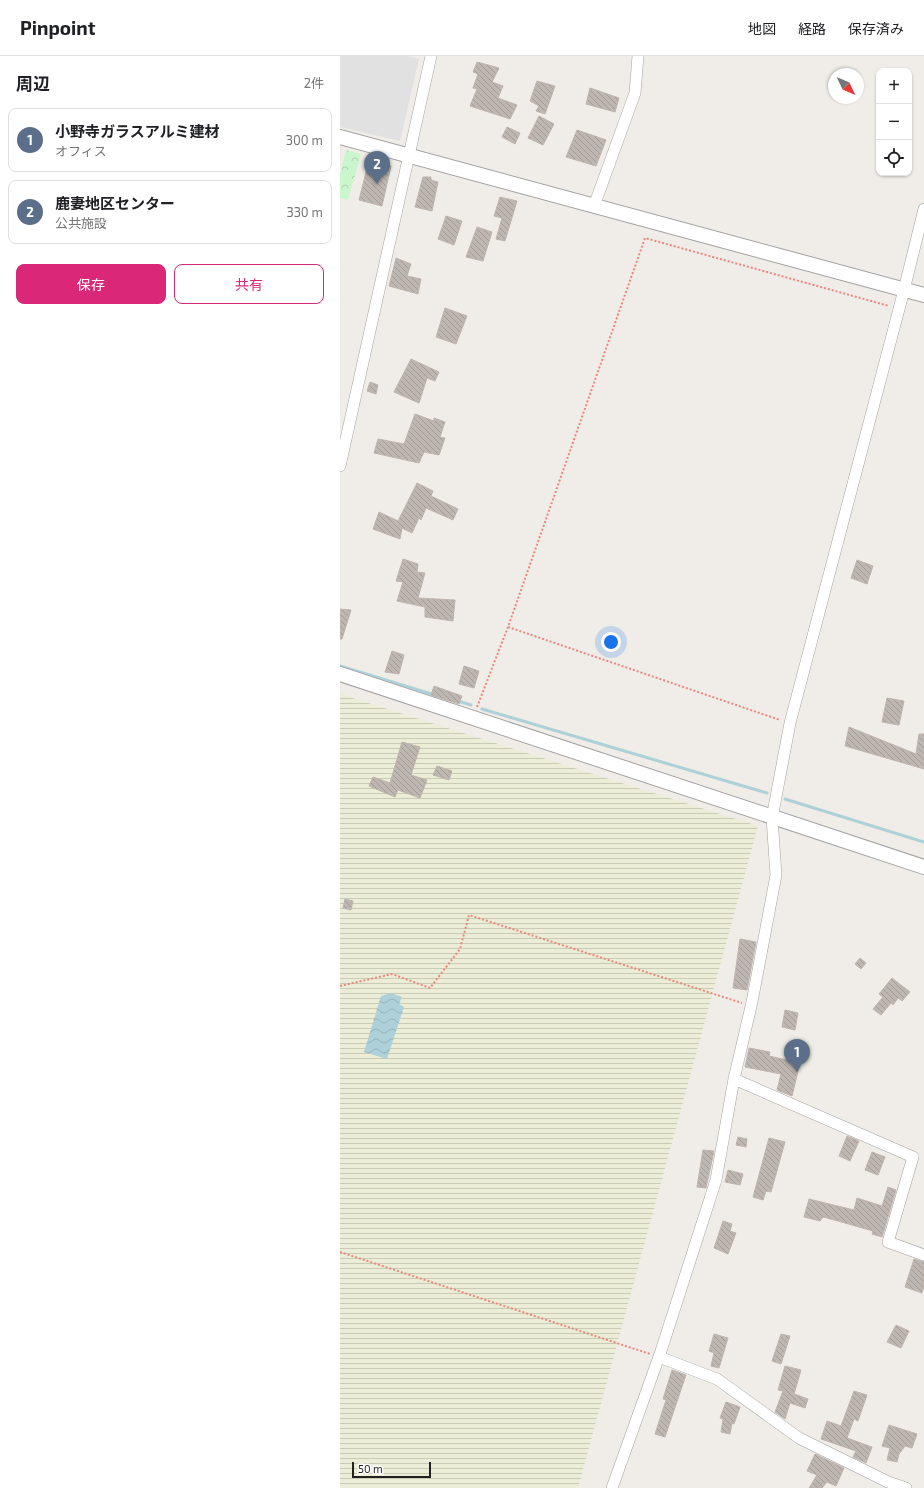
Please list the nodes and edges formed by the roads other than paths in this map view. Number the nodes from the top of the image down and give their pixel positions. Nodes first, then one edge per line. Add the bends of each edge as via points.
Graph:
1 (431, 56) edge
2 (638, 56) edge
3 (340, 136) edge
4 (410, 156) junction
5 (594, 206) junction
6 (924, 208) edge
7 (904, 290) junction
8 (924, 295) edge
9 (340, 466) edge
10 (340, 674) edge
11 (772, 818) junction
12 (924, 868) edge
13 (734, 1079) junction
14 (924, 1255) edge
15 (659, 1357) junction
16 (612, 1488) edge
17 (906, 1488) edge

1 - 4 street
2 - 5 street via 635,93
3 - 4 street
4 - 5 street
4 - 9 street
5 - 7 street
6 - 7 street
7 - 8 street
7 - 11 street via 790,723
10 - 11 street
11 - 12 street
11 - 13 street via 776,875
13 - 14 street via 913,1157 888,1242
13 - 15 street via 716,1180
15 - 16 street
15 - 17 street via 717,1379 799,1438 888,1482

